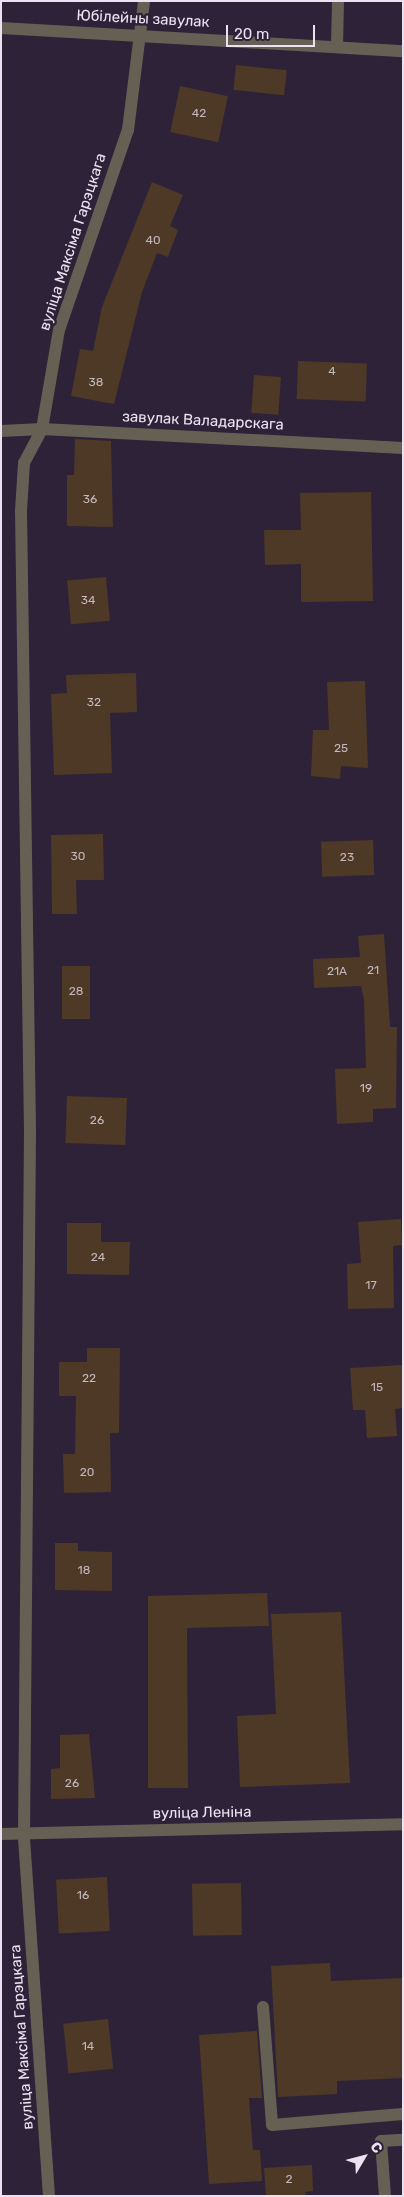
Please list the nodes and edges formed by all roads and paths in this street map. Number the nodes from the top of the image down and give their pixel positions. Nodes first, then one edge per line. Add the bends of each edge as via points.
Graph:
1 (144, 1) edge
2 (338, 1) edge
3 (1, 28) edge
4 (141, 35) junction
5 (337, 46) junction
6 (403, 51) edge
7 (42, 429) junction
8 (1, 431) edge
9 (403, 448) edge
10 (403, 1824) edge
11 (1, 1834) edge
12 (24, 1834) junction
13 (263, 2006) dead end
14 (403, 2114) edge
15 (403, 2140) edge
16 (49, 2196) edge
17 (385, 2196) edge

1 - 4 street, вуліца Максіма Гарэцкага
2 - 5 street
3 - 4 street, Юбілейны завулак
4 - 5 street, Юбілейны завулак
4 - 7 street, вуліца Максіма Гарэцкага via 128,130 59,330
5 - 6 street, Юбілейны завулак
7 - 8 street, завулак Валадарскага
7 - 9 street, завулак Валадарскага
7 - 12 street, вуліца Максіма Гарэцкага via 24,463 21,510 30,1130
10 - 12 street, вуліца Леніна
11 - 12 street, вуліца Леніна
12 - 16 street, вуліца Максіма Гарэцкага
13 - 14 street via 272,2125
15 - 17 street via 381,2141

